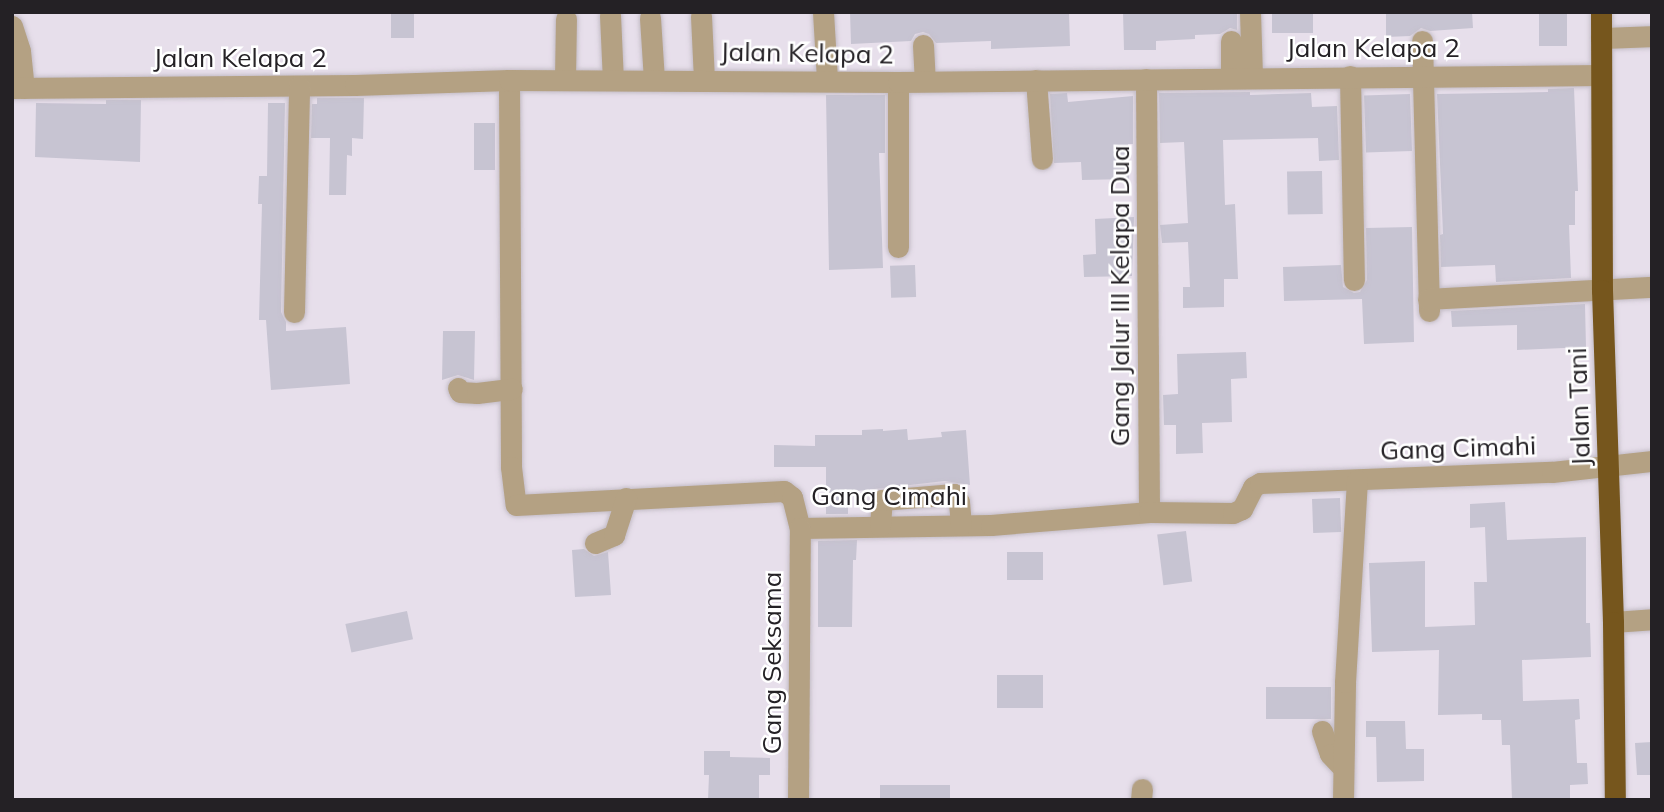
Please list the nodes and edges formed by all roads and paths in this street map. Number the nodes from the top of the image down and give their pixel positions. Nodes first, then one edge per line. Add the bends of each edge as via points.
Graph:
1 (823, 12) edge
2 (1250, 12) edge
3 (1601, 12) edge
4 (610, 15) dead end
5 (701, 16) dead end
6 (650, 18) dead end
7 (566, 19) dead end
8 (12, 26) edge
9 (1652, 36) edge
10 (1601, 38) junction
11 (1231, 41) dead end
12 (1422, 41) dead end
13 (923, 45) dead end
14 (1601, 75) junction
15 (1349, 76) junction
16 (1423, 76) junction
17 (1252, 77) junction
18 (1231, 78) junction
19 (827, 79) junction
20 (1036, 79) junction
21 (1146, 79) junction
22 (509, 80) junction
23 (565, 80) junction
24 (613, 80) junction
25 (654, 80) junction
26 (704, 80) junction
27 (925, 81) junction
28 (898, 82) junction
29 (299, 86) junction
30 (18, 88) edge
31 (1042, 159) dead end
32 (898, 247) dead end
33 (1354, 280) dead end
34 (1652, 286) edge
35 (1602, 290) junction
36 (293, 312) dead end
37 (458, 388) dead end
38 (512, 388) junction
39 (1652, 461) edge
40 (1609, 466) junction
41 (1357, 480) junction
42 (626, 498) junction
43 (1150, 512) junction
44 (961, 525) junction
45 (880, 526) junction
46 (800, 527) junction
47 (595, 543) dead end
48 (1652, 619) edge
49 (1613, 622) junction
50 (1322, 731) dead end
51 (1343, 768) junction
52 (798, 800) edge
53 (1343, 800) edge
54 (1615, 800) edge

1 - 19 street
2 - 17 street
3 - 10 highway, Jalan Tani
4 - 24 street
5 - 26 street
6 - 25 street
7 - 23 street
8 - 30 street via 20,51
9 - 10 street
10 - 14 highway, Jalan Tani
11 - 18 street
12 - 16 street
13 - 27 street
14 - 16 street, Jalan Kelapa 2
14 - 35 highway, Jalan Tani
15 - 16 street, Jalan Kelapa 2
15 - 17 street, Jalan Kelapa 2
15 - 33 street
16 - 35 street via 1429,305
17 - 18 street, Jalan Kelapa 2
18 - 21 street, Jalan Kelapa 2
19 - 26 street, Jalan Kelapa 2
19 - 28 street, Jalan Kelapa 2
20 - 21 street, Jalan Kelapa 2
20 - 27 street, Jalan Kelapa 2
20 - 31 street
21 - 43 street, Gang Jalur III Kelapa Dua
22 - 23 street, Jalan Kelapa 2
22 - 29 street, Jalan Kelapa 2
22 - 38 street, Gang Cimahi
23 - 24 street, Jalan Kelapa 2
24 - 25 street, Jalan Kelapa 2
25 - 26 street, Jalan Kelapa 2
27 - 28 street, Jalan Kelapa 2
28 - 32 street
29 - 30 street, Jalan Kelapa 2
29 - 36 street
34 - 35 street
35 - 40 highway, Jalan Tani
37 - 38 street via 467,393
38 - 42 street, Gang Cimahi via 511,467 516,505
39 - 40 street, Gang Cimahi
40 - 41 street, Gang Cimahi
40 - 49 highway, Jalan Tani
41 - 43 street, Gang Cimahi via 1260,483 1252,487 1242,509 1233,513
41 - 51 street
42 - 46 street, Gang Cimahi via 783,491 792,497
42 - 47 street via 614,535
43 - 44 street, Gang Cimahi
44 - 45 street, Gang Cimahi
44 - 45 street via 954,494 882,500
45 - 46 street, Gang Cimahi
46 - 52 street, Gang Seksama
48 - 49 street
49 - 54 highway, Jalan Tani
50 - 51 street via 1330,754
51 - 53 street

